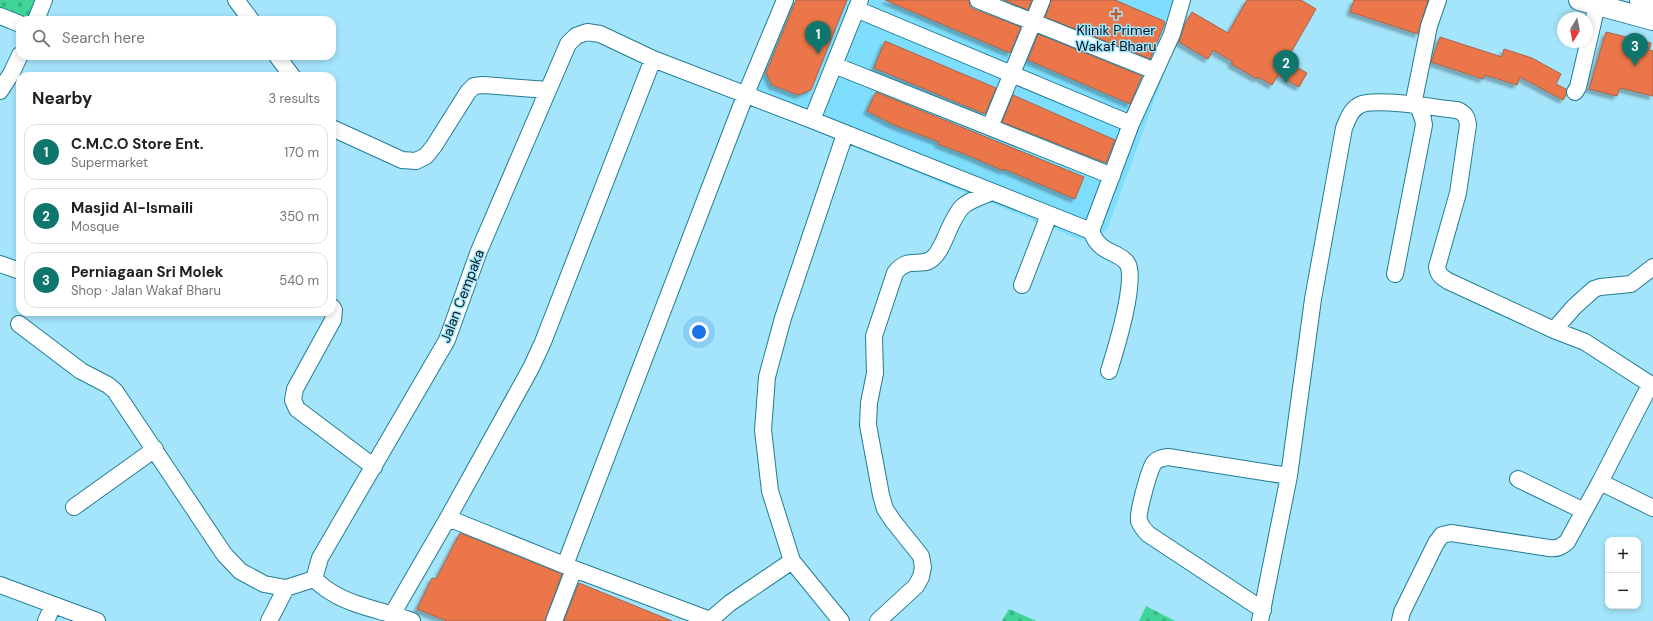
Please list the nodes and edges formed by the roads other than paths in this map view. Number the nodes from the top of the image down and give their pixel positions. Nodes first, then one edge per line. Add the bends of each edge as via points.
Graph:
1 (44, 0) edge
2 (236, 0) edge
3 (785, 0) edge
4 (978, 0) edge
5 (1042, 0) edge
6 (1182, 0) edge
7 (1438, 0) edge
8 (1640, 0) edge
9 (859, 2) edge
10 (1588, 3) edge
11 (1653, 3) edge
12 (0, 16) edge
13 (38, 16) edge
14 (248, 16) edge
15 (1653, 20) edge
16 (16, 22) edge
17 (1033, 22) junction
18 (653, 59) junction
19 (19, 60) edge
20 (280, 60) edge
21 (834, 65) junction
22 (1155, 71) junction
23 (17, 72) edge
24 (289, 72) edge
25 (1012, 74) junction
26 (16, 76) edge
27 (548, 90) junction
28 (0, 91) edge
29 (1575, 92) dead end
30 (745, 96) junction
31 (1415, 105) junction
32 (812, 120) junction
33 (1132, 124) junction
34 (990, 127) junction
35 (336, 130) edge
36 (845, 134) junction
37 (1112, 176) junction
38 (992, 192) junction
39 (1049, 215) junction
40 (1091, 231) junction
41 (0, 264) edge
42 (1653, 267) edge
43 (16, 270) edge
44 (1395, 274) dead end
45 (1022, 285) dead end
46 (333, 316) edge
47 (19, 324) dead end
48 (1554, 330) junction
49 (1108, 371) dead end
50 (1652, 385) edge
51 (155, 449) junction
52 (374, 467) junction
53 (1288, 476) junction
54 (1518, 479) dead end
55 (1600, 482) junction
56 (74, 507) dead end
57 (1653, 508) edge
58 (1584, 511) junction
59 (448, 518) junction
60 (792, 561) junction
61 (569, 567) junction
62 (314, 578) junction
63 (0, 585) edge
64 (286, 588) junction
65 (53, 605) junction
66 (393, 613) junction
67 (1261, 616) edge
68 (710, 620) edge
69 (46, 621) edge
70 (97, 621) edge
71 (269, 621) edge
72 (412, 621) edge
73 (554, 621) edge
74 (841, 621) edge
75 (878, 621) edge
76 (1400, 621) edge

1 - 13 street
2 - 14 street
3 - 30 street
4 - 17 street
5 - 17 street
6 - 22 street via 1172,34
7 - 31 street via 1429,26
8 - 11 main road
9 - 21 street
9 - 25 street
10 - 15 main road
10 - 29 street via 1578,88
12 - 16 street
17 - 22 street
17 - 25 street
18 - 27 street, Jalan Cempaka via 600,34 587,32 576,36 568,44
18 - 30 street
18 - 59 street via 543,342
19 - 23 street
20 - 24 street
21 - 32 street
21 - 34 street
22 - 33 street
25 - 33 street
25 - 34 street
26 - 28 street
27 - 35 street via 474,86 434,146 426,156 416,161 402,160
27 - 52 street, Jalan Cempaka via 479,252 447,340
30 - 32 street
30 - 61 street
31 - 44 street via 1424,125
31 - 48 street via 1457,110 1464,113 1468,125 1458,193 1437,272 1448,282
31 - 53 street via 1361,104 1350,114 1344,128 1315,284
32 - 36 street
33 - 37 street
34 - 37 street
36 - 38 street
36 - 60 street via 783,318 767,377 763,430 770,491
37 - 40 street
38 - 39 street
38 - 75 street via 963,206 954,217 933,259 900,266 895,273 874,336 875,373 868,415 881,495 885,509 921,556 923,567 916,586
39 - 40 street
39 - 45 street
40 - 49 street via 1098,244 1127,263 1130,272 1130,285 1121,327
41 - 43 street
42 - 48 street via 1631,284 1594,289 1574,306
46 - 52 street via 295,389 293,400 297,409
47 - 51 street via 81,371 115,391
48 - 50 street via 1585,342
50 - 55 street
51 - 56 street
51 - 64 street via 224,554 240,571 264,584
52 - 62 street, Jalan Cempaka via 320,558
53 - 67 street
53 - 67 street via 1168,457 1159,459 1154,463 1139,510 1139,520 1148,534
54 - 58 street
55 - 57 street
55 - 58 street
58 - 76 street via 1567,542 1556,549 1451,533 1442,535 1402,612
59 - 61 street
59 - 66 street
60 - 68 street via 730,603
60 - 74 street
61 - 68 street
61 - 73 street
62 - 64 street
62 - 66 street via 330,592 351,602
63 - 65 street
64 - 71 street
65 - 69 street
65 - 70 street
66 - 72 street

